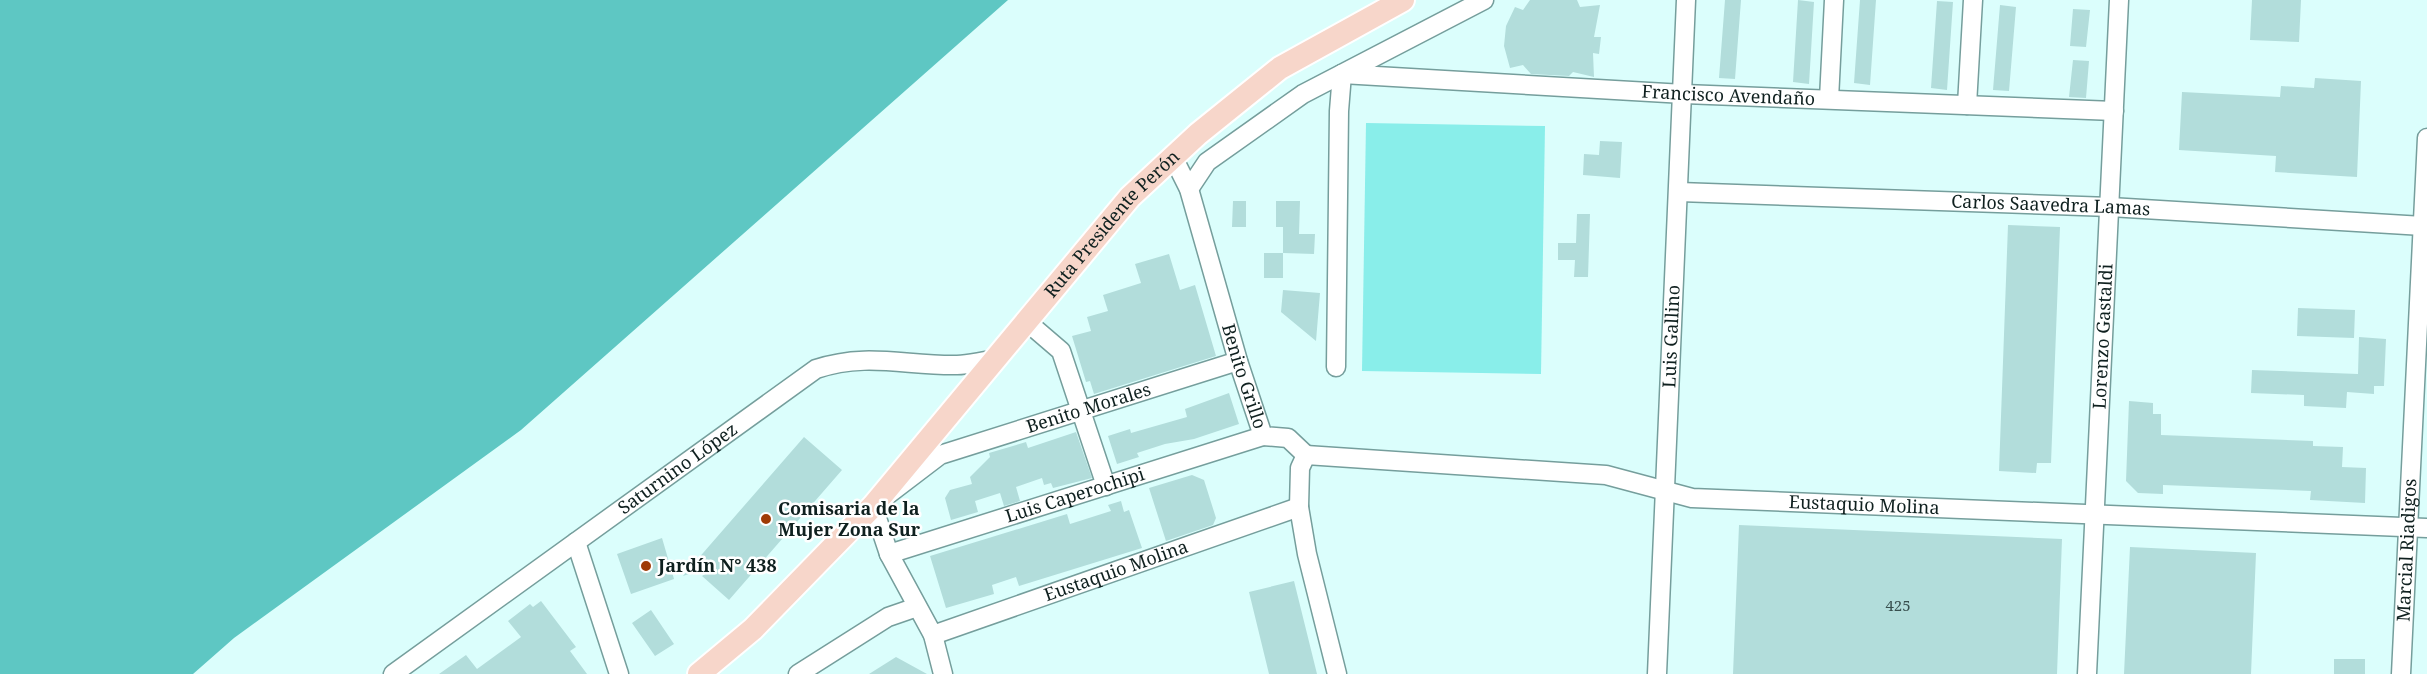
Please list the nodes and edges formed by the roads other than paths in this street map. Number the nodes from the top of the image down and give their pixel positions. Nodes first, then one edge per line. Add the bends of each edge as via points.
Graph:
1 (1403, 0) edge
2 (1484, 0) edge
3 (1686, 0) edge
4 (1834, 0) edge
5 (1972, 0) edge
6 (2119, 0) edge
7 (1342, 74) junction
8 (1684, 94) junction
9 (1829, 99) junction
10 (1968, 105) junction
11 (2114, 111) junction
12 (2427, 138) edge
13 (1173, 157) junction
14 (2426, 168) edge
15 (1190, 189) junction
16 (1679, 192) junction
17 (2110, 207) junction
18 (2423, 226) junction
19 (1026, 321) junction
20 (994, 360) junction
21 (1238, 361) junction
22 (1336, 367) dead end
23 (1082, 410) junction
24 (1263, 436) junction
25 (1306, 455) junction
26 (1106, 486) junction
27 (1664, 489) junction
28 (873, 506) junction
29 (1299, 507) junction
30 (2095, 514) junction
31 (2408, 527) junction
32 (2427, 528) edge
33 (576, 542) junction
34 (889, 554) junction
35 (917, 607) junction
36 (933, 635) junction
37 (393, 674) edge
38 (619, 674) edge
39 (699, 674) edge
40 (798, 674) edge
41 (943, 674) edge
42 (1337, 674) edge
43 (1657, 674) edge
44 (2087, 674) edge
45 (2401, 674) edge

1 - 13 main road, Ruta Presidente Perón via 1280,68
2 - 7 street
3 - 8 street, Luis Gallino
4 - 9 street
5 - 10 street
6 - 11 street, Lorenzo Gastaldi
7 - 8 street, Francisco Avendaño
7 - 15 street via 1303,94 1207,162
7 - 22 street
8 - 9 street, Francisco Avendaño
8 - 16 street, Luis Gallino
9 - 10 street, Francisco Avendaño
10 - 11 street, Francisco Avendaño
11 - 17 street, Lorenzo Gastaldi
12 - 14 street, Marcial Riadigos
13 - 15 street, Benito Grillo
13 - 19 main road, Ruta Presidente Perón via 1130,197
14 - 18 street, Marcial Riadigos
15 - 21 street, Benito Grillo
16 - 17 street, Carlos Saavedra Lamas
16 - 27 street, Luis Gallino
17 - 18 street, Carlos Saavedra Lamas
17 - 30 street, Lorenzo Gastaldi
18 - 31 street, Marcial Riadigos
19 - 20 main road, Ruta Presidente Perón
19 - 23 street via 1061,351
20 - 28 main road, Ruta Presidente Perón
20 - 33 street, Saturnino López via 959,365 865,359 816,369
21 - 23 street, Benito Morales
21 - 24 street, Benito Grillo
23 - 26 street
23 - 28 street, Benito Morales via 940,455
24 - 25 street, Benito Grillo via 1288,438
24 - 26 street, Luis Caperochipi
25 - 27 street, Eustaquio Molina via 1606,474
25 - 29 street via 1300,468
26 - 34 street, Luis Caperochipi
27 - 30 street, Eustaquio Molina via 1692,498
27 - 43 street, Luis Gallino
28 - 34 street
28 - 39 main road via 753,628
29 - 36 street, Eustaquio Molina
29 - 42 street
30 - 31 street, Eustaquio Molina
30 - 44 street, Lorenzo Gastaldi
31 - 32 street, Eustaquio Molina
31 - 45 street, Marcial Riadigos
33 - 37 street, Saturnino López
33 - 38 street
34 - 35 street
35 - 36 street
35 - 40 street via 888,617
36 - 41 street

